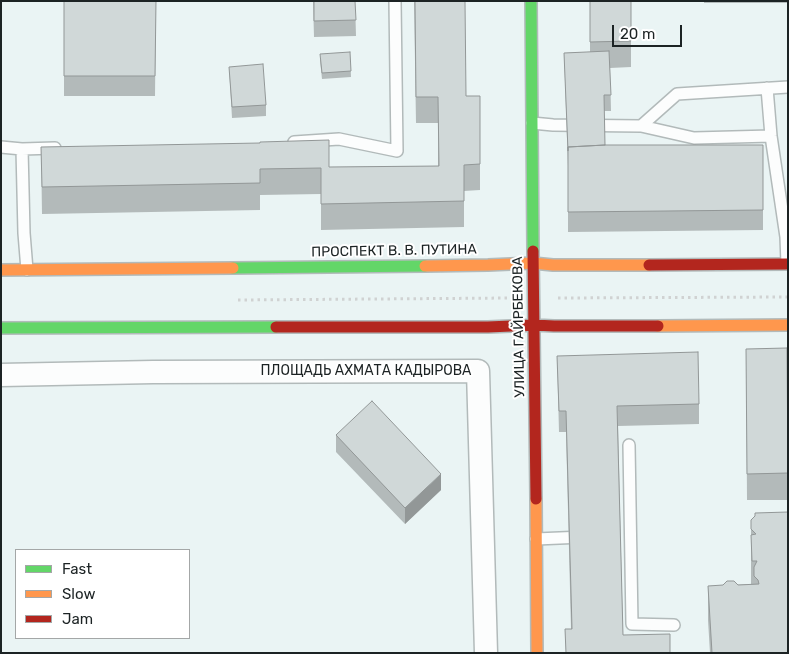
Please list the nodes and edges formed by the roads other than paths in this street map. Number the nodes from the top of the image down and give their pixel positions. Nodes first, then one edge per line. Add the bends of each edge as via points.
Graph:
1 (395, 1) edge
2 (532, 1) edge
3 (788, 87) edge
4 (767, 88) junction
5 (532, 124) junction
6 (641, 126) junction
7 (771, 136) junction
8 (282, 142) edge
9 (1, 147) edge
10 (70, 148) edge
11 (22, 149) junction
12 (533, 263) junction
13 (788, 264) edge
14 (1, 270) edge
15 (27, 270) junction
16 (534, 325) junction
17 (788, 326) edge
18 (1, 328) edge
19 (1, 375) edge
20 (629, 445) dead end
21 (592, 537) edge
22 (536, 538) junction
23 (674, 624) dead end
24 (486, 653) edge
25 (537, 653) edge

1 - 8 lane via 397,151 340,139
2 - 5 main road, УЛИЦА ГАЙРБЕКОВА
3 - 4 lane
4 - 6 lane via 676,94
4 - 7 lane
5 - 6 lane
5 - 12 main road, УЛИЦА ГАЙРБЕКОВА
6 - 7 lane via 694,138
7 - 13 lane
9 - 11 lane
10 - 11 lane
11 - 15 lane
12 - 13 main road, ПРОСПЕКТ В. В. ПУТИНА
12 - 15 main road, ПРОСПЕКТ В. В. ПУТИНА
12 - 16 main road, УЛИЦА ГАЙРБЕКОВА
14 - 15 main road, ПРОСПЕКТ В. В. ПУТИНА
16 - 17 main road
16 - 18 main road
16 - 22 main road, УЛИЦА ГАЙРБЕКОВА
19 - 24 street, ПЛОЩАДЬ АХМАТА КАДЫРОВА via 478,371
20 - 23 lane via 625,535 632,624
21 - 22 lane
22 - 25 main road, УЛИЦА ГАЙРБЕКОВА

